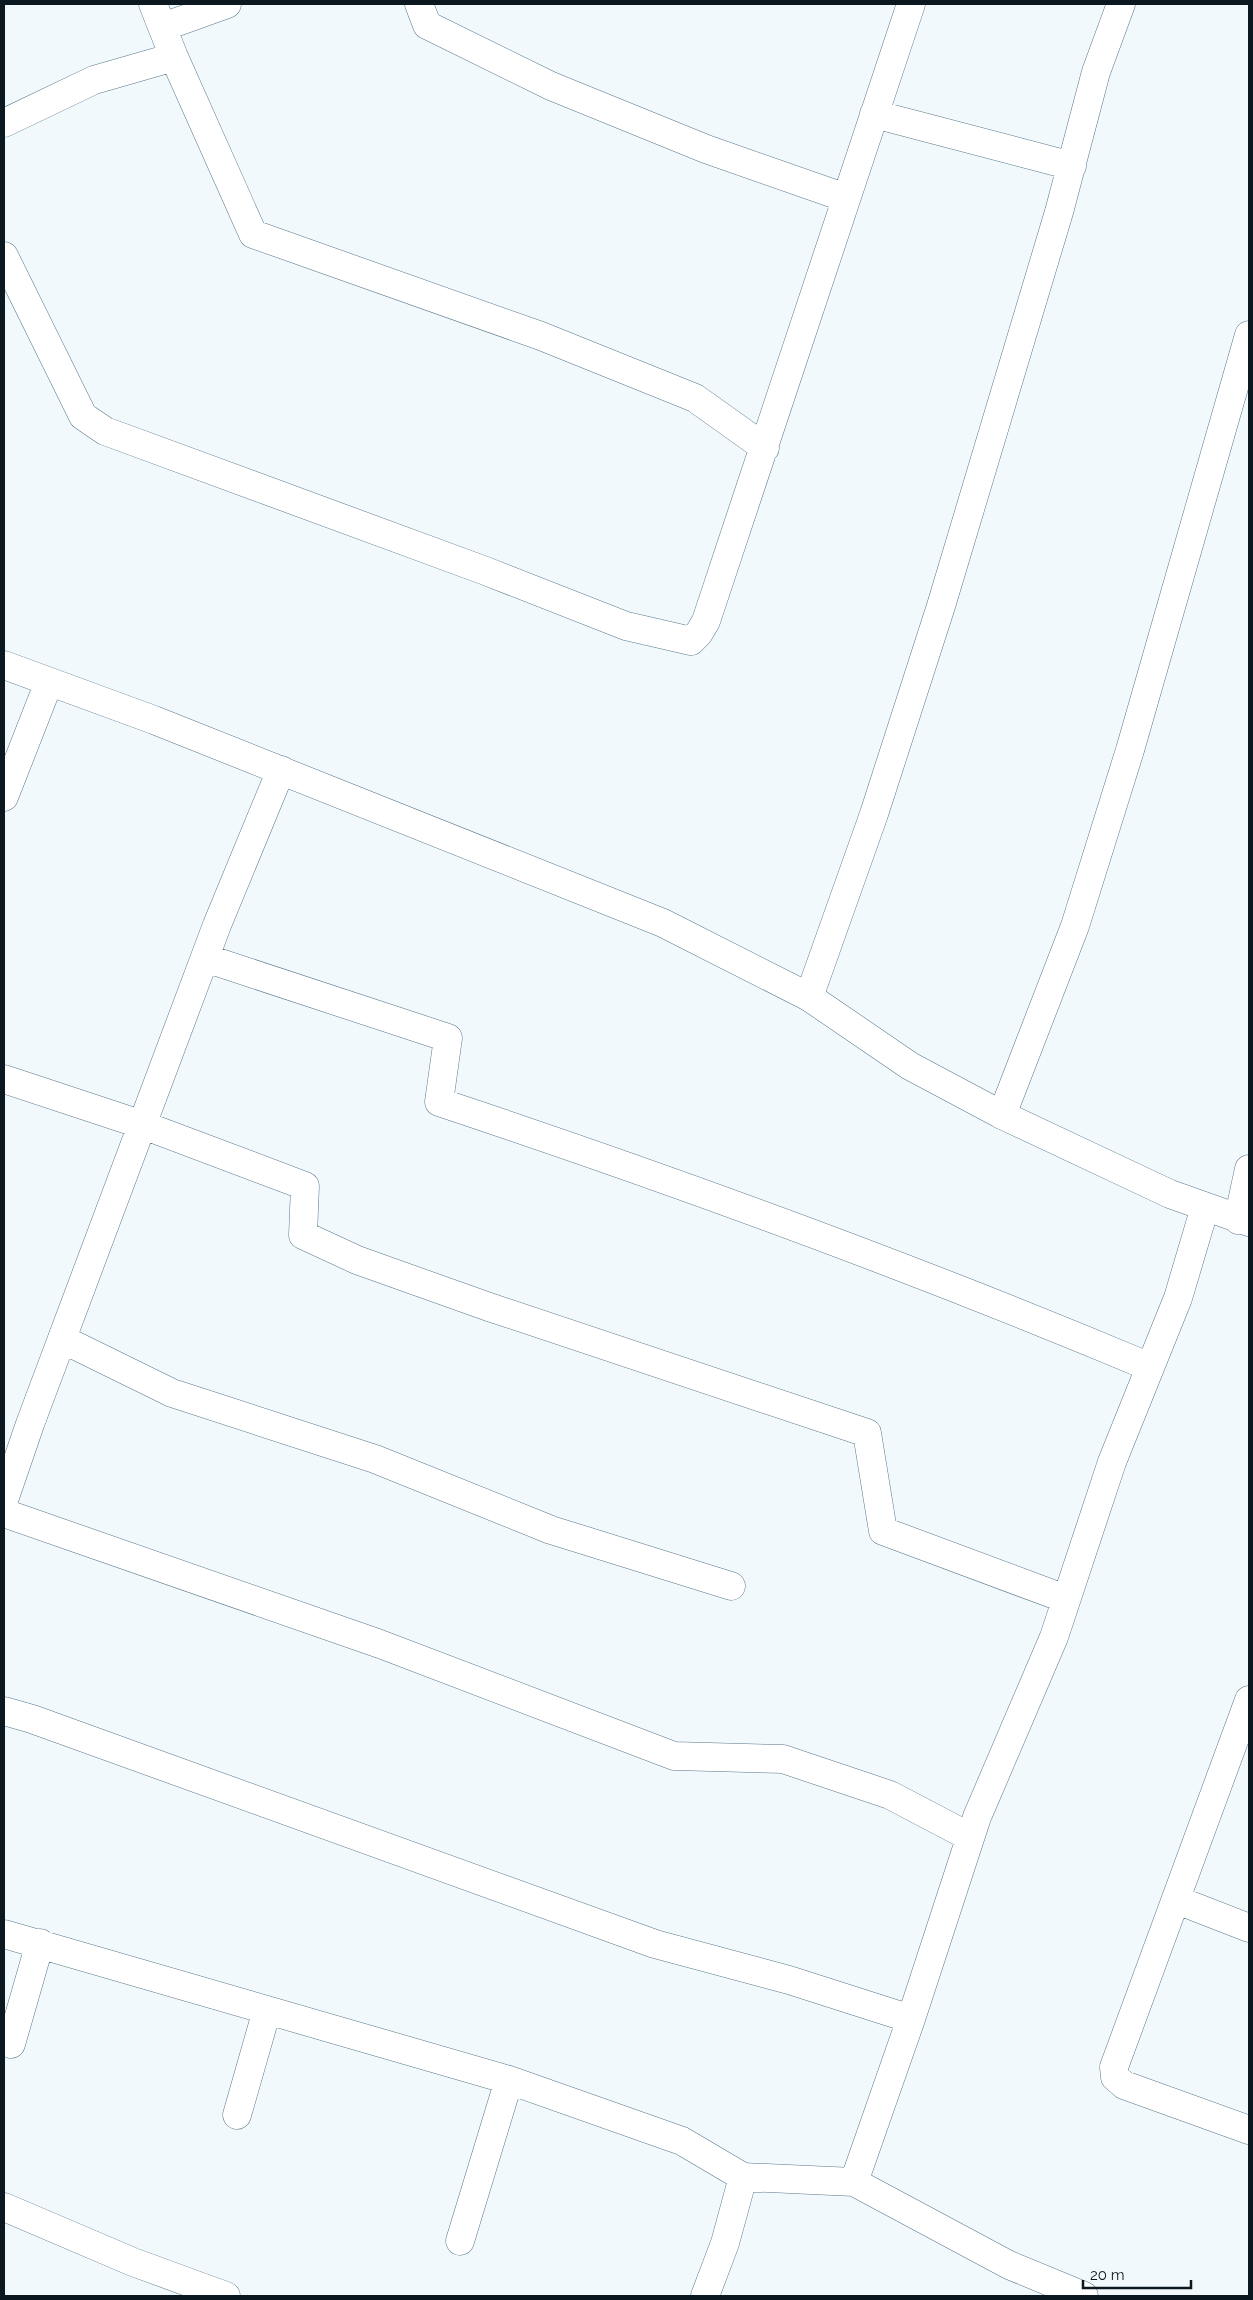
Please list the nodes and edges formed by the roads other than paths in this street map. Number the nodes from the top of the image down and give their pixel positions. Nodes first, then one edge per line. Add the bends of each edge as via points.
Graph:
1 (227, 4) edge
2 (419, 4) edge
3 (911, 4) edge
4 (1121, 4) edge
5 (158, 16) edge
6 (174, 57) junction
7 (874, 114) junction
8 (4, 123) edge
9 (1072, 166) junction
10 (846, 198) junction
11 (4, 256) edge
12 (1249, 335) edge
13 (765, 448) junction
14 (4, 665) edge
15 (49, 682) junction
16 (281, 770) junction
17 (4, 797) edge
18 (205, 958) junction
19 (809, 997) junction
20 (4, 1079) edge
21 (1002, 1115) junction
22 (143, 1125) junction
23 (1249, 1169) edge
24 (1205, 1207) junction
25 (1244, 1221) edge
26 (62, 1339) junction
27 (1150, 1367) junction
28 (4, 1500) edge
29 (4, 1512) edge
30 (730, 1586) dead end
31 (1066, 1599) junction
32 (4, 1711) edge
33 (1247, 1713) edge
34 (970, 1837) junction
35 (1177, 1900) junction
36 (1249, 1928) edge
37 (4, 1934) edge
38 (40, 1943) junction
39 (267, 2010) junction
40 (911, 2019) junction
41 (11, 2044) dead end
42 (509, 2080) junction
43 (238, 2115) dead end
44 (1249, 2130) edge
45 (743, 2177) junction
46 (854, 2182) junction
47 (4, 2206) edge
48 (460, 2241) dead end
49 (226, 2296) edge
50 (705, 2296) edge
51 (1084, 2296) edge

1 - 5 street
2 - 10 street via 427,25 551,86 706,149
3 - 7 street
4 - 9 street via 1096,72
5 - 6 street
6 - 8 street via 94,80
6 - 13 street via 253,234 541,336 695,398
7 - 9 street
7 - 10 street
9 - 19 street via 941,606 874,814
10 - 13 street
11 - 13 street via 83,416 105,431 626,626 691,641 699,633 706,621
12 - 21 street via 1130,750 1078,917
14 - 15 street
15 - 16 street
15 - 17 street
16 - 18 street
16 - 19 street via 663,923
18 - 22 street
18 - 27 street via 448,1038 439,1102 618,1161 1011,1309
19 - 21 street via 910,1066
20 - 22 street
21 - 24 street via 1170,1194
22 - 26 street
22 - 31 street via 305,1186 303,1235 357,1260 868,1433 883,1531
23 - 25 street
24 - 25 street
24 - 27 street via 1178,1298
26 - 28 street
26 - 30 street via 172,1393 375,1460 550,1530
27 - 31 street via 1112,1462
29 - 34 street via 371,1641 674,1756 783,1760 890,1795
31 - 34 street via 1054,1637
32 - 40 street via 654,1944 789,1980
33 - 35 street via 1232,1742
34 - 40 street
35 - 36 street
35 - 44 street via 1114,2067 1116,2077 1124,2085
37 - 38 street
38 - 39 street
38 - 41 street
39 - 42 street
39 - 43 street
40 - 46 street
42 - 45 street via 682,2141
42 - 48 street
45 - 46 street
45 - 50 street via 725,2243
46 - 51 street via 1009,2265
47 - 49 street via 133,2262

